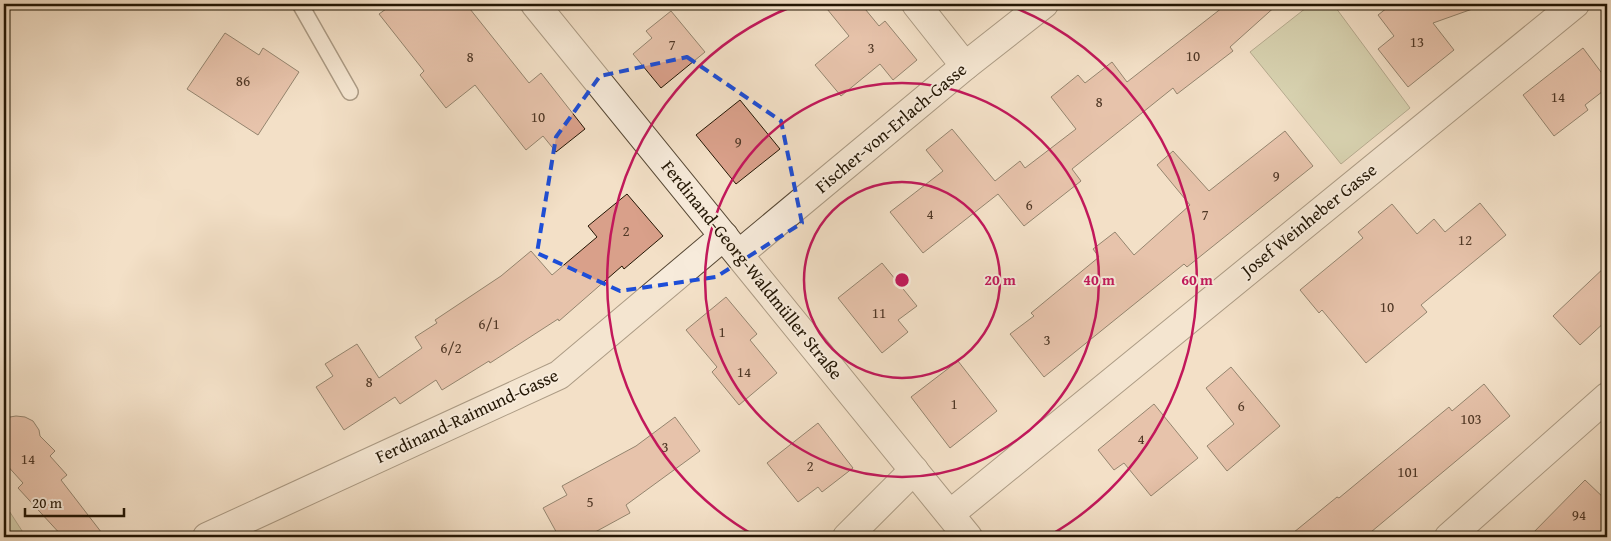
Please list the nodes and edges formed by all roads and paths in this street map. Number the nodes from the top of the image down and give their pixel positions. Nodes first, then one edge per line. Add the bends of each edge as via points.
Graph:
1 (300, 4) edge
2 (535, 4) edge
3 (916, 4) edge
4 (1044, 4) edge
5 (1575, 4) edge
6 (965, 66) junction
7 (350, 92) dead end
8 (732, 245) junction
9 (1607, 397) edge
10 (914, 470) junction
11 (950, 514) junction
12 (207, 537) edge
13 (847, 537) edge
14 (968, 537) edge
15 (1449, 537) edge

1 - 7 lane
2 - 8 street, Ferdinand-Georg-Waldmüller Straße
3 - 6 street
4 - 6 street, Fischer-von-Erlach-Gasse
5 - 11 street, Josef Weinheber Gasse
6 - 8 street, Fischer-von-Erlach-Gasse
8 - 10 street, Ferdinand-Georg-Waldmüller Straße
8 - 12 street, Ferdinand-Raimund-Gasse via 559,374
9 - 15 street
10 - 11 street, Ferdinand-Georg-Waldmüller Straße
10 - 13 street
11 - 14 street, Ferdinand-Georg-Waldmüller Straße

